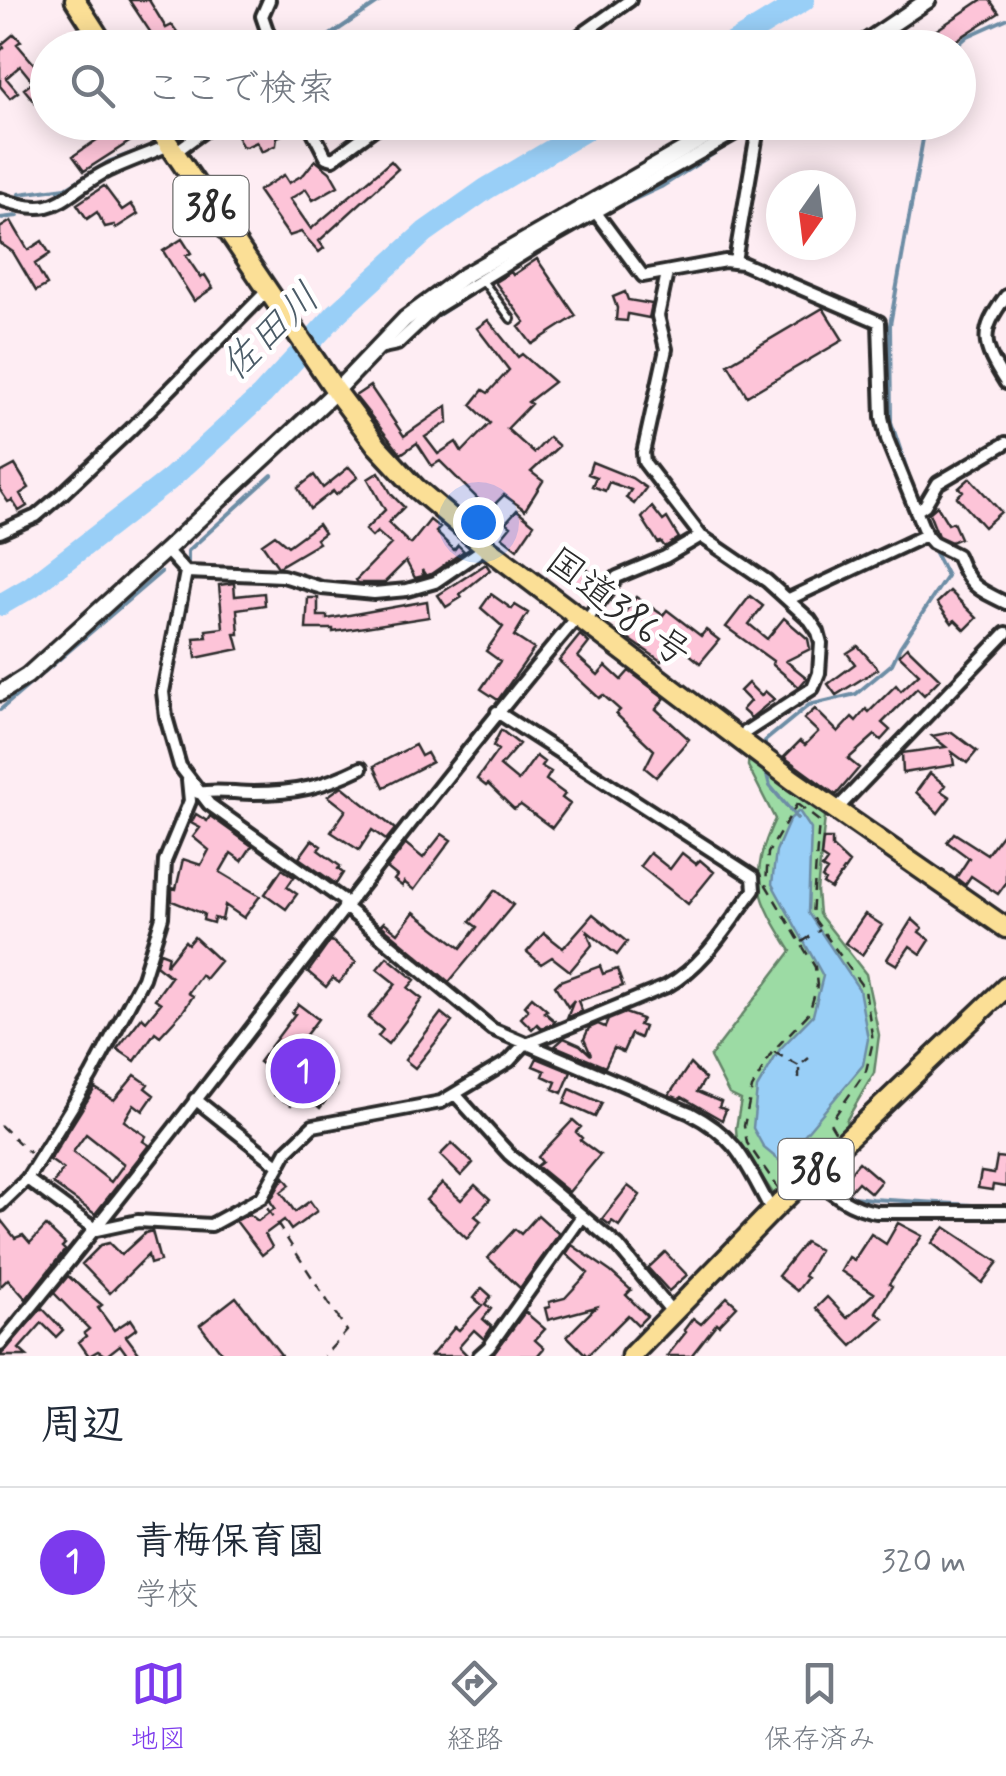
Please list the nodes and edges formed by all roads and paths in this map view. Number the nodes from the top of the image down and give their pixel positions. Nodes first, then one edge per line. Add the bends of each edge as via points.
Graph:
1 (74, 0) edge
2 (269, 0) edge
3 (630, 0) edge
4 (928, 0) edge
5 (94, 30) edge
6 (267, 30) edge
7 (584, 30) edge
8 (884, 30) edge
9 (166, 140) edge
10 (187, 140) edge
11 (317, 140) edge
12 (359, 140) edge
13 (700, 140) edge
14 (733, 140) edge
15 (754, 140) edge
16 (172, 149) junction
17 (0, 199) edge
18 (599, 217) junction
19 (735, 262) junction
20 (667, 274) junction
21 (482, 280) junction
22 (268, 290) junction
23 (1006, 296) edge
24 (512, 319) dead end
25 (377, 348) junction
26 (1006, 383) edge
27 (334, 387) junction
28 (1006, 443) edge
29 (916, 511) junction
30 (0, 532) edge
31 (926, 535) junction
32 (701, 536) junction
33 (486, 547) junction
34 (166, 550) junction
35 (186, 572) junction
36 (789, 599) junction
37 (1006, 603) edge
38 (583, 618) junction
39 (1006, 633) edge
40 (0, 693) edge
41 (497, 712) junction
42 (741, 739) junction
43 (360, 768) dead end
44 (188, 780) junction
45 (198, 793) junction
46 (836, 810) junction
47 (346, 904) junction
48 (1006, 928) edge
49 (822, 929) junction
50 (800, 944) junction
51 (1006, 987) edge
52 (524, 1045) junction
53 (772, 1052) junction
54 (808, 1058) dead end
55 (799, 1066) junction
56 (799, 1079) dead end
57 (454, 1094) junction
58 (195, 1099) junction
59 (0, 1126) edge
60 (38, 1161) junction
61 (278, 1166) junction
62 (810, 1176) junction
63 (27, 1179) junction
64 (262, 1197) junction
65 (0, 1206) edge
66 (772, 1211) junction
67 (1006, 1212) edge
68 (582, 1216) junction
69 (96, 1230) junction
70 (673, 1313) junction
71 (0, 1345) edge
72 (324, 1356) edge
73 (479, 1356) edge
74 (631, 1356) edge

1 - 5 highway
2 - 6 street via 262,16
3 - 7 street
4 - 8 street
9 - 16 highway, 国道386号 / 386
10 - 16 street
11 - 12 street via 333,159
13 - 25 street via 465,275 405,318
14 - 18 street
15 - 19 street
16 - 17 street via 106,172 51,208
16 - 22 highway, 国道386号 / 386
18 - 20 street via 643,276
18 - 21 street
19 - 20 street
19 - 29 street via 878,322 882,417
20 - 32 street via 658,316 666,349 644,462
21 - 24 lane
21 - 25 street via 434,309 397,344
22 - 27 highway, 国道386号 / 386
22 - 30 street via 62,494 36,516
23 - 26 street via 984,338
25 - 27 street
27 - 33 highway, 国道386号 / 386 via 416,488
27 - 34 street
28 - 29 street via 938,483
29 - 31 street
31 - 36 street
31 - 37 street via 957,555 975,588
32 - 36 street
32 - 38 street via 616,577
33 - 35 street via 435,582 374,593 283,576
33 - 38 highway, 国道386号 / 386
34 - 35 street
34 - 40 street
35 - 44 street via 162,692
36 - 42 street via 822,643 817,682
38 - 41 street
38 - 42 highway, 国道386号 / 386
39 - 46 street
41 - 47 street
41 - 52 street via 755,884 686,976
42 - 46 highway, 国道386号 / 386
43 - 45 street via 296,792
44 - 45 street
44 - 60 street via 190,801 165,861 162,917 143,978
45 - 47 street
46 - 48 highway, 国道386号 / 386
47 - 52 street via 492,1029
47 - 58 street
49 - 50 path
49 - 50 path via 812,916 819,821 797,804 768,853 766,885
49 - 53 path via 865,990 874,1041 866,1072 830,1123 836,1132 779,1189 746,1143 744,1126 752,1088
50 - 53 path via 815,967 817,986 809,1013
51 - 62 highway, 386
52 - 57 street via 510,1061
52 - 66 street via 716,1128 735,1144
53 - 55 path
54 - 55 path
55 - 56 path
57 - 61 street via 430,1105 313,1126
57 - 68 street via 509,1154
58 - 61 street
58 - 69 street
59 - 60 path
60 - 63 street
61 - 64 street
62 - 66 highway, 386
62 - 67 street via 846,1204 876,1212
63 - 65 street
63 - 69 street
64 - 69 street via 211,1225 138,1221
64 - 72 path via 346,1330
66 - 70 highway, 386
68 - 70 street via 618,1246
68 - 73 street
69 - 71 street
70 - 74 highway, 386

